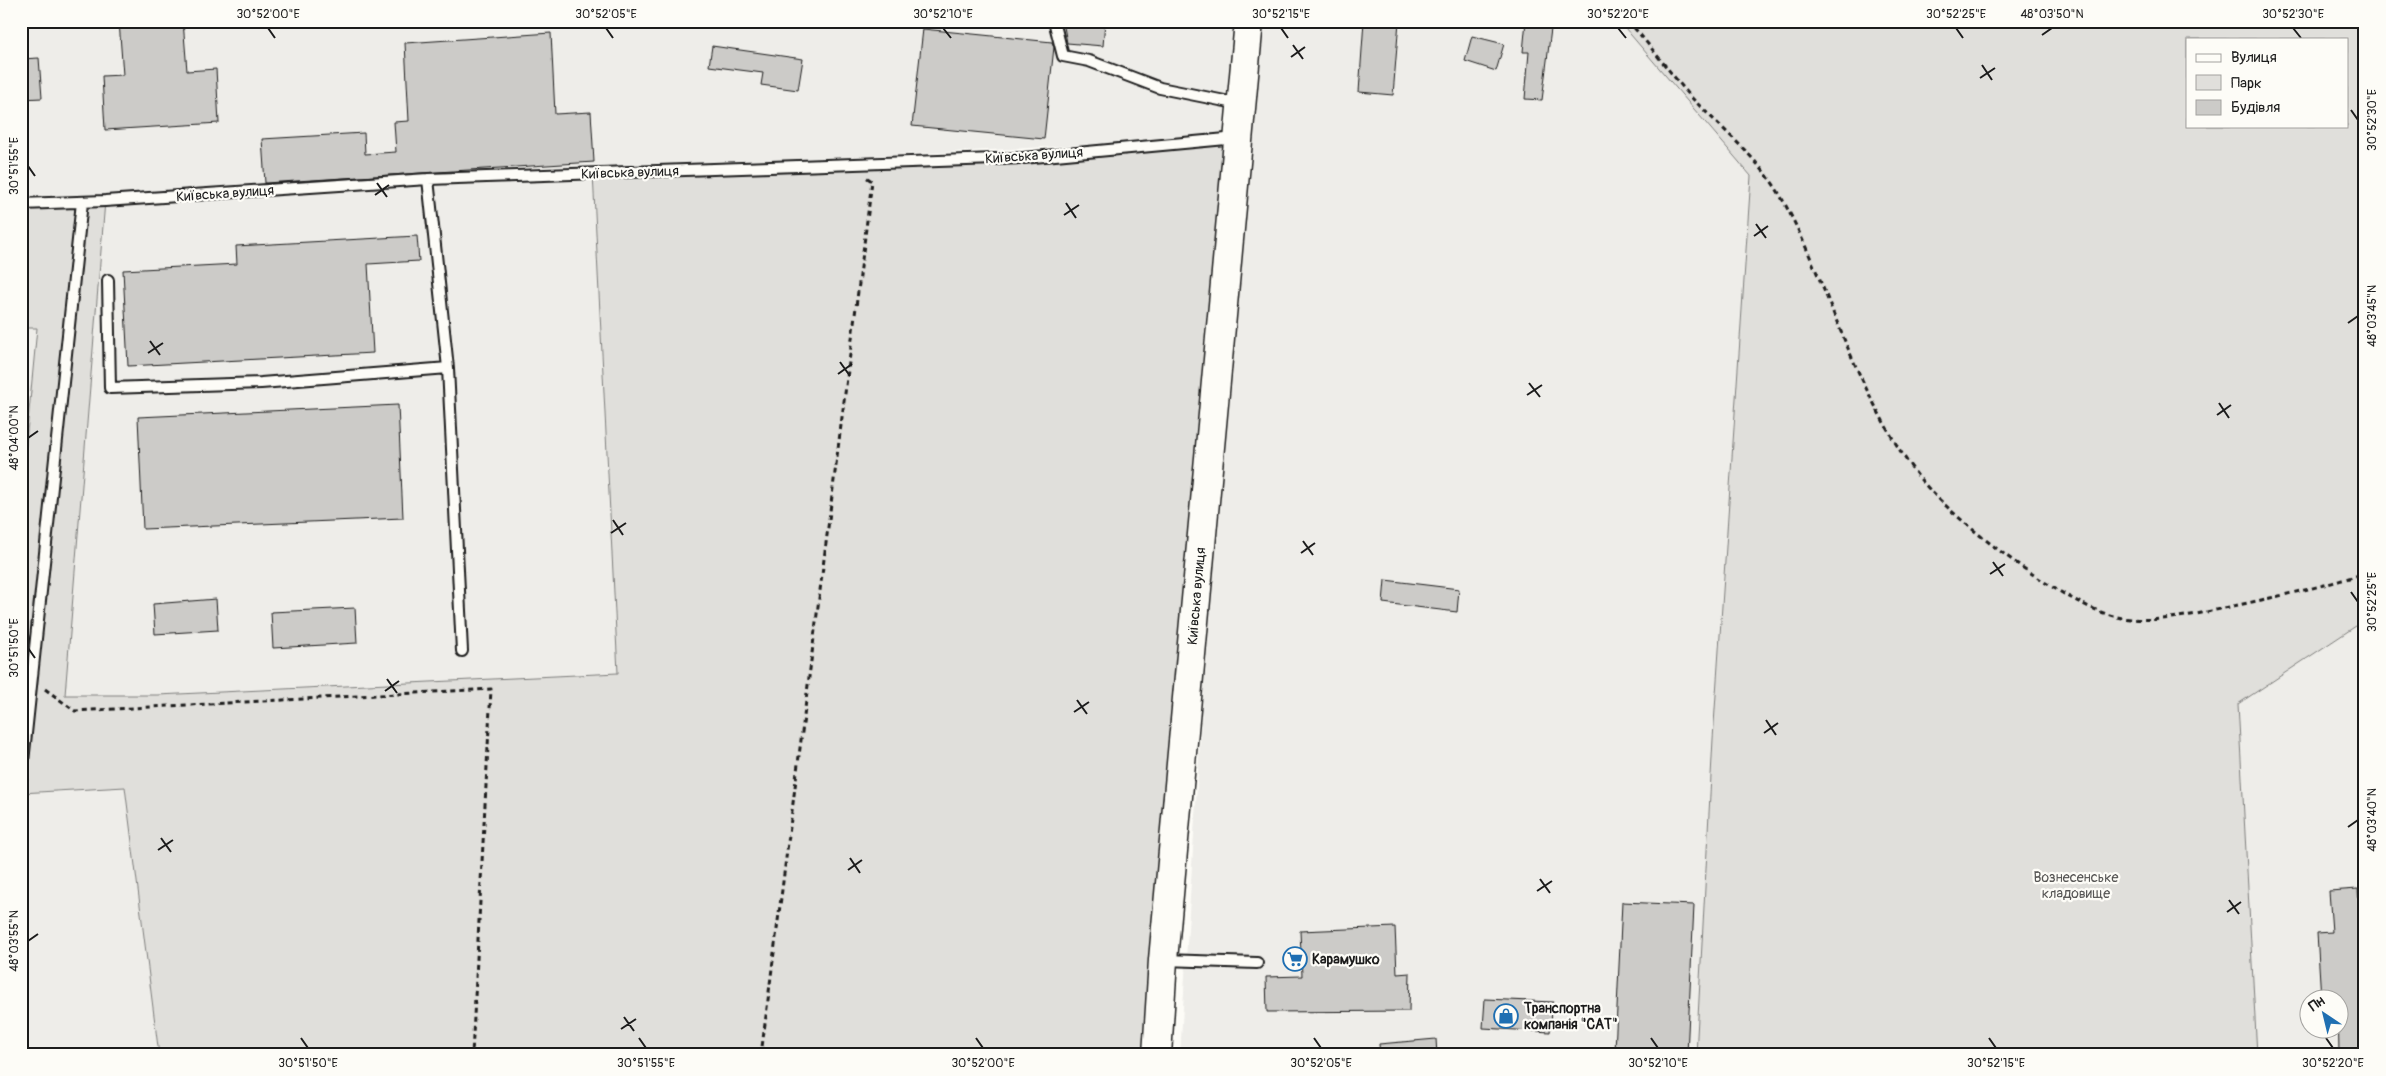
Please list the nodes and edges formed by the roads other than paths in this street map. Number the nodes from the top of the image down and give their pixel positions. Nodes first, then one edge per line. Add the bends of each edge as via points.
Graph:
1 (1054, 21) edge
2 (1249, 21) edge
3 (1241, 104) junction
4 (1238, 138) junction
5 (428, 179) junction
6 (82, 202) junction
7 (21, 204) edge
8 (108, 280) dead end
9 (448, 368) junction
10 (462, 651) dead end
11 (21, 781) edge
12 (1163, 960) junction
13 (1257, 963) dead end
14 (1157, 1055) edge

1 - 3 lane via 1063,56 1089,61 1160,88
2 - 3 main road, Київська вулиця
3 - 4 main road, Київська вулиця
4 - 5 lane, Київська вулиця via 1023,158
4 - 12 main road, Київська вулиця
5 - 6 lane, Київська вулиця
5 - 9 lane
6 - 7 lane, Київська вулиця
6 - 11 lane
8 - 9 lane via 110,388 261,383
9 - 10 lane
12 - 13 lane
12 - 14 main road, Київська вулиця

